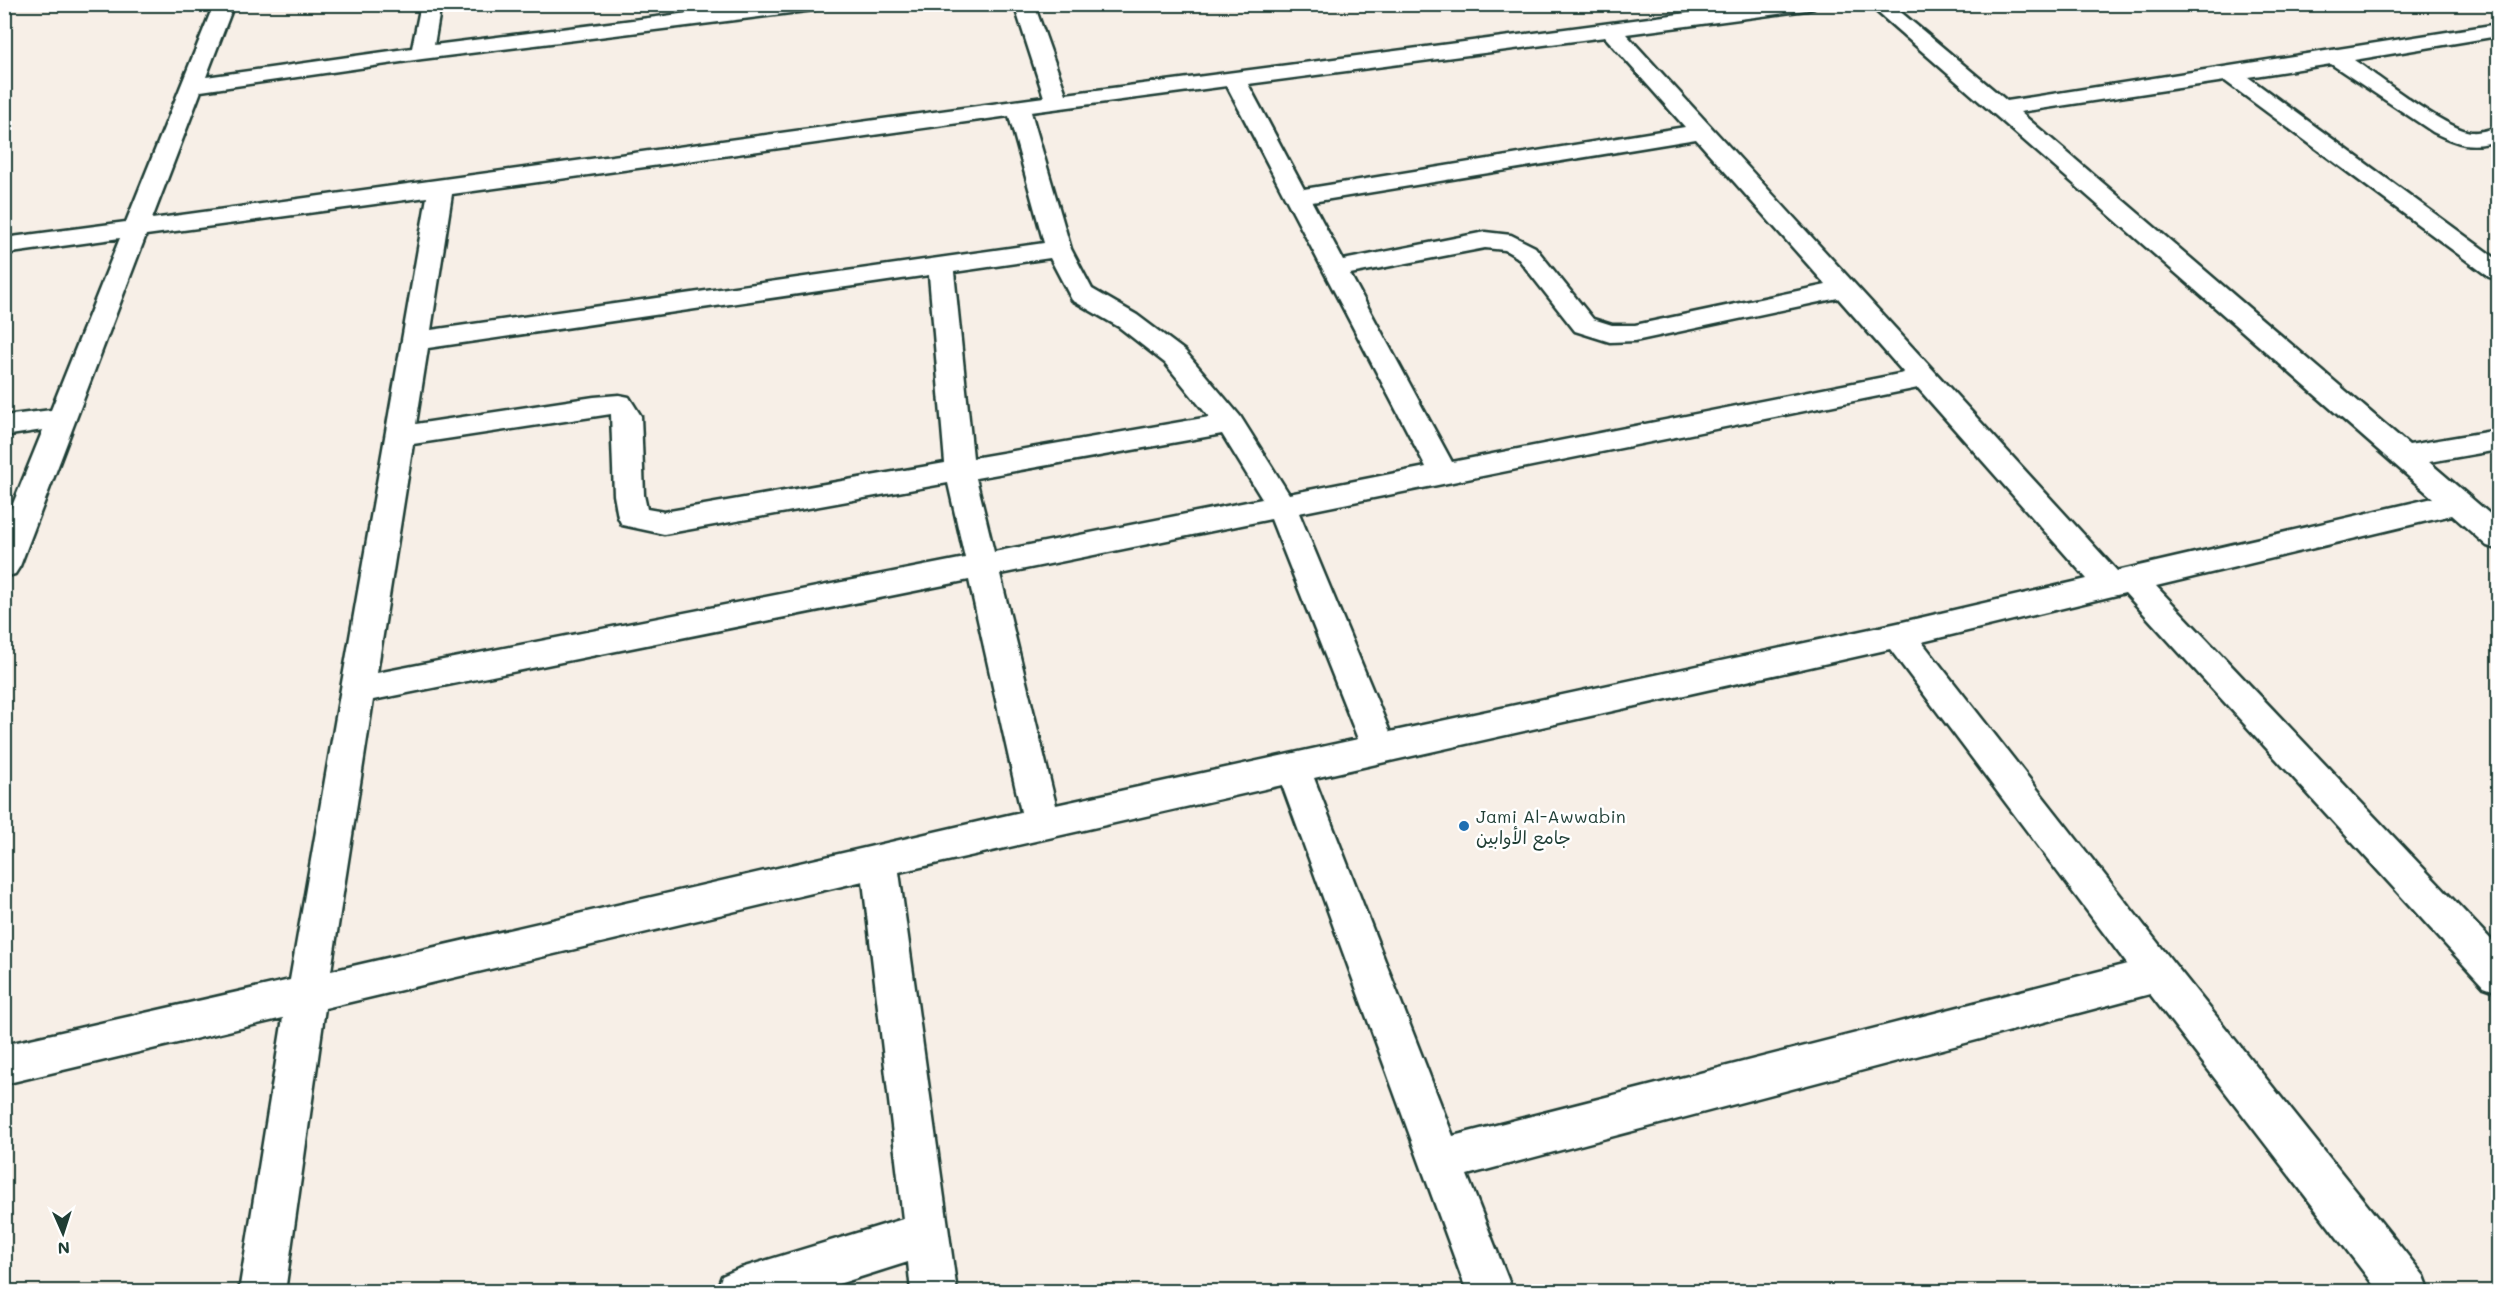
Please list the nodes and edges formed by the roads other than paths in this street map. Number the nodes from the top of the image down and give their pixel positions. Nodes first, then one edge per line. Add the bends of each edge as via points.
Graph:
1 (224, 4) edge
2 (431, 4) edge
3 (1024, 4) edge
4 (1807, 4) edge
5 (1878, 4) edge
6 (804, 5) edge
7 (677, 13) edge
8 (1611, 30) junction
9 (2499, 30) edge
10 (422, 53) junction
11 (2335, 57) junction
12 (2229, 74) junction
13 (1234, 79) junction
14 (192, 86) junction
15 (1057, 102) junction
16 (1018, 108) junction
17 (2002, 108) junction
18 (1702, 131) junction
19 (2499, 134) edge
20 (441, 188) junction
21 (1298, 197) junction
22 (136, 228) junction
23 (4, 246) edge
24 (1058, 249) junction
25 (941, 266) junction
26 (1336, 269) junction
27 (2499, 272) edge
28 (1844, 290) junction
29 (416, 341) junction
30 (1924, 378) junction
31 (62, 418) junction
32 (1230, 423) junction
33 (4, 426) edge
34 (400, 436) junction
35 (2499, 440) edge
36 (2403, 456) junction
37 (960, 471) junction
38 (1444, 474) junction
39 (2457, 503) junction
40 (1281, 506) junction
41 (2499, 538) edge
42 (981, 565) junction
43 (4, 566) edge
44 (2122, 583) junction
45 (1898, 635) junction
46 (358, 690) junction
47 (1379, 749) junction
48 (1293, 768) junction
49 (1042, 823) junction
50 (879, 860) junction
51 (2158, 974) junction
52 (2499, 974) edge
53 (307, 995) junction
54 (4, 1065) edge
55 (1442, 1160) junction
56 (927, 1234) junction
57 (2407, 1291) edge
58 (262, 1292) edge
59 (738, 1292) edge
60 (934, 1292) edge
61 (1490, 1292) edge

1 - 14 street
2 - 10 street
3 - 15 street
4 - 8 street
5 - 17 street
6 - 7 street
7 - 10 street
8 - 13 street
8 - 18 street
9 - 11 street
10 - 14 street
11 - 12 street
11 - 19 street via 2453,133 2471,139
12 - 17 street
12 - 27 street
13 - 15 street
13 - 21 street
14 - 22 street
15 - 16 street
16 - 20 street
16 - 24 street
17 - 36 street
18 - 21 street
18 - 28 street
20 - 22 street
20 - 29 street
21 - 26 street
22 - 23 street
22 - 31 street
24 - 25 street
24 - 32 street via 1081,294 1128,321 1175,357
25 - 29 street
25 - 37 street
26 - 28 street via 1485,240 1511,243 1526,252 1584,325 1610,334 1635,333
26 - 38 street
28 - 30 street
29 - 34 street
30 - 38 street
30 - 44 street
31 - 33 street
31 - 43 street
32 - 37 street
32 - 40 street
34 - 37 street via 619,404 627,416 633,517 664,523
34 - 46 street
35 - 36 street
36 - 39 street
37 - 42 street
38 - 40 street
39 - 41 street
39 - 44 street
40 - 42 street
40 - 47 street
42 - 46 street
42 - 49 street
44 - 45 street
44 - 52 street
45 - 47 street
45 - 51 street
46 - 53 street
47 - 48 street
48 - 49 street
48 - 55 street
49 - 50 street
50 - 53 street
50 - 56 street
51 - 55 street
51 - 57 street
53 - 54 street
53 - 58 street
55 - 61 street
56 - 59 street
56 - 60 street

